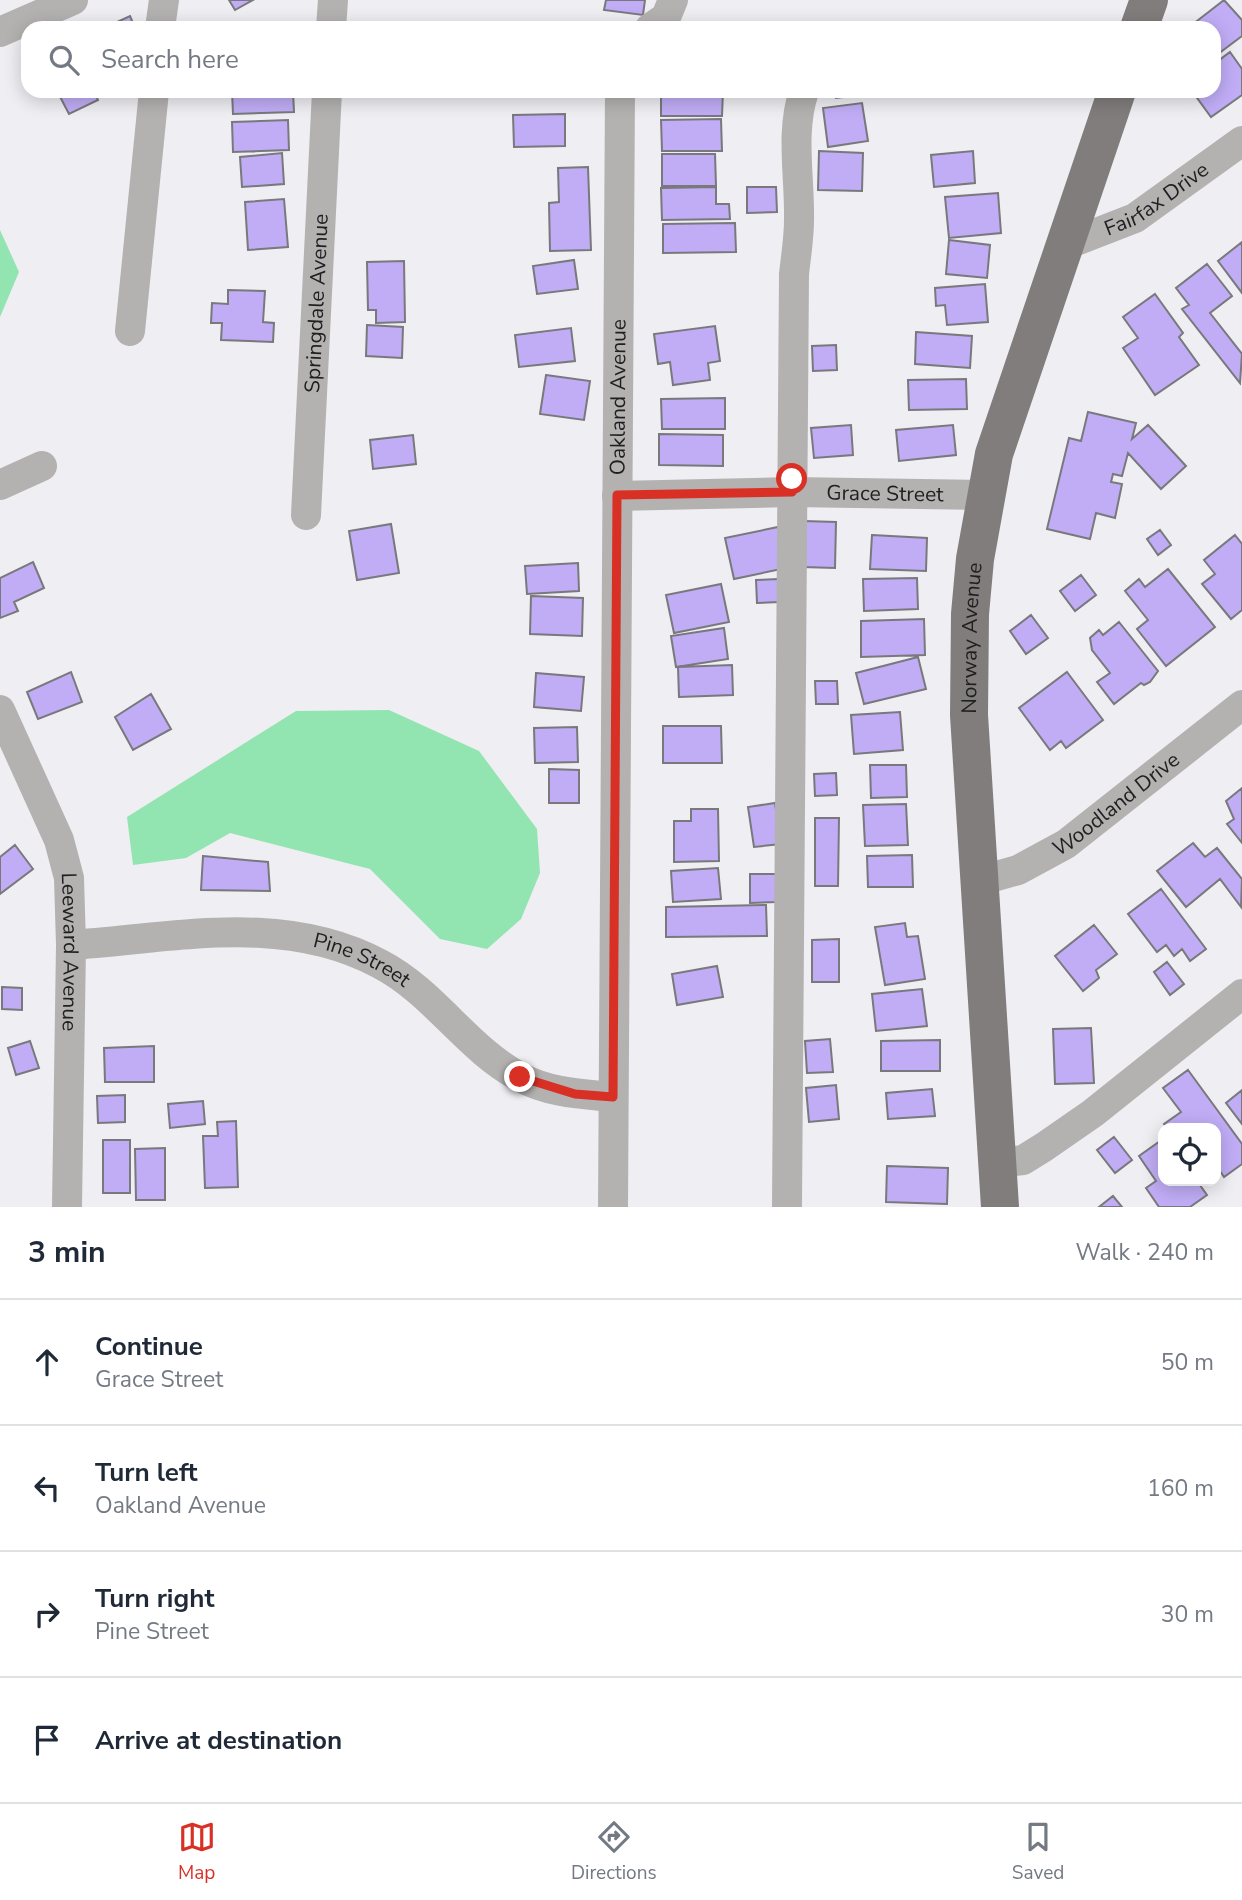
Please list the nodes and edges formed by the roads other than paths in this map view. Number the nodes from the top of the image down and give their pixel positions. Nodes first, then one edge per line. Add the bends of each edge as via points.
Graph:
1 (73, 0) edge
2 (164, 0) edge
3 (333, 0) edge
4 (673, 0) edge
5 (1149, 0) edge
6 (11, 19) edge
7 (161, 21) edge
8 (332, 21) edge
9 (660, 21) edge
10 (1142, 21) edge
11 (153, 98) edge
12 (327, 98) edge
13 (620, 98) edge
14 (803, 98) edge
15 (1115, 98) edge
16 (1242, 141) edge
17 (1063, 246) junction
18 (130, 331) dead end
19 (42, 466) dead end
20 (0, 485) edge
21 (792, 492) junction
22 (617, 495) junction
23 (985, 495) junction
24 (306, 515) dead end
25 (1242, 705) edge
26 (0, 710) edge
27 (979, 881) junction
28 (71, 945) junction
29 (1242, 994) edge
30 (613, 1097) junction
31 (997, 1163) junction
32 (67, 1207) edge
33 (613, 1207) edge
34 (787, 1207) edge
35 (1000, 1207) edge

1 - 6 street
2 - 7 street
3 - 8 street
4 - 9 street
5 - 10 main road
11 - 18 street
12 - 24 street, Springdale Avenue
13 - 22 street, Oakland Avenue
14 - 21 street via 796,136 799,220 794,274
15 - 17 main road, Norway Avenue
16 - 17 street, Fairfax Drive via 1135,218
17 - 23 main road, Norway Avenue via 1005,414
19 - 20 street
21 - 22 street, Grace Street
21 - 23 street, Grace Street
21 - 34 street
22 - 30 street, Oakland Avenue
23 - 27 main road, Norway Avenue via 968,650
25 - 27 street, Woodland Drive via 1066,844 1018,870
26 - 28 street, Leeward Avenue via 65,859
27 - 31 main road, Norway Avenue
28 - 30 street, Pine Street via 227,930 332,945 382,964 423,992 520,1077 575,1094
28 - 32 street, Leeward Avenue
29 - 31 street via 1044,1147 1023,1160
30 - 33 street, Oakland Avenue
31 - 35 main road, Norway Avenue

